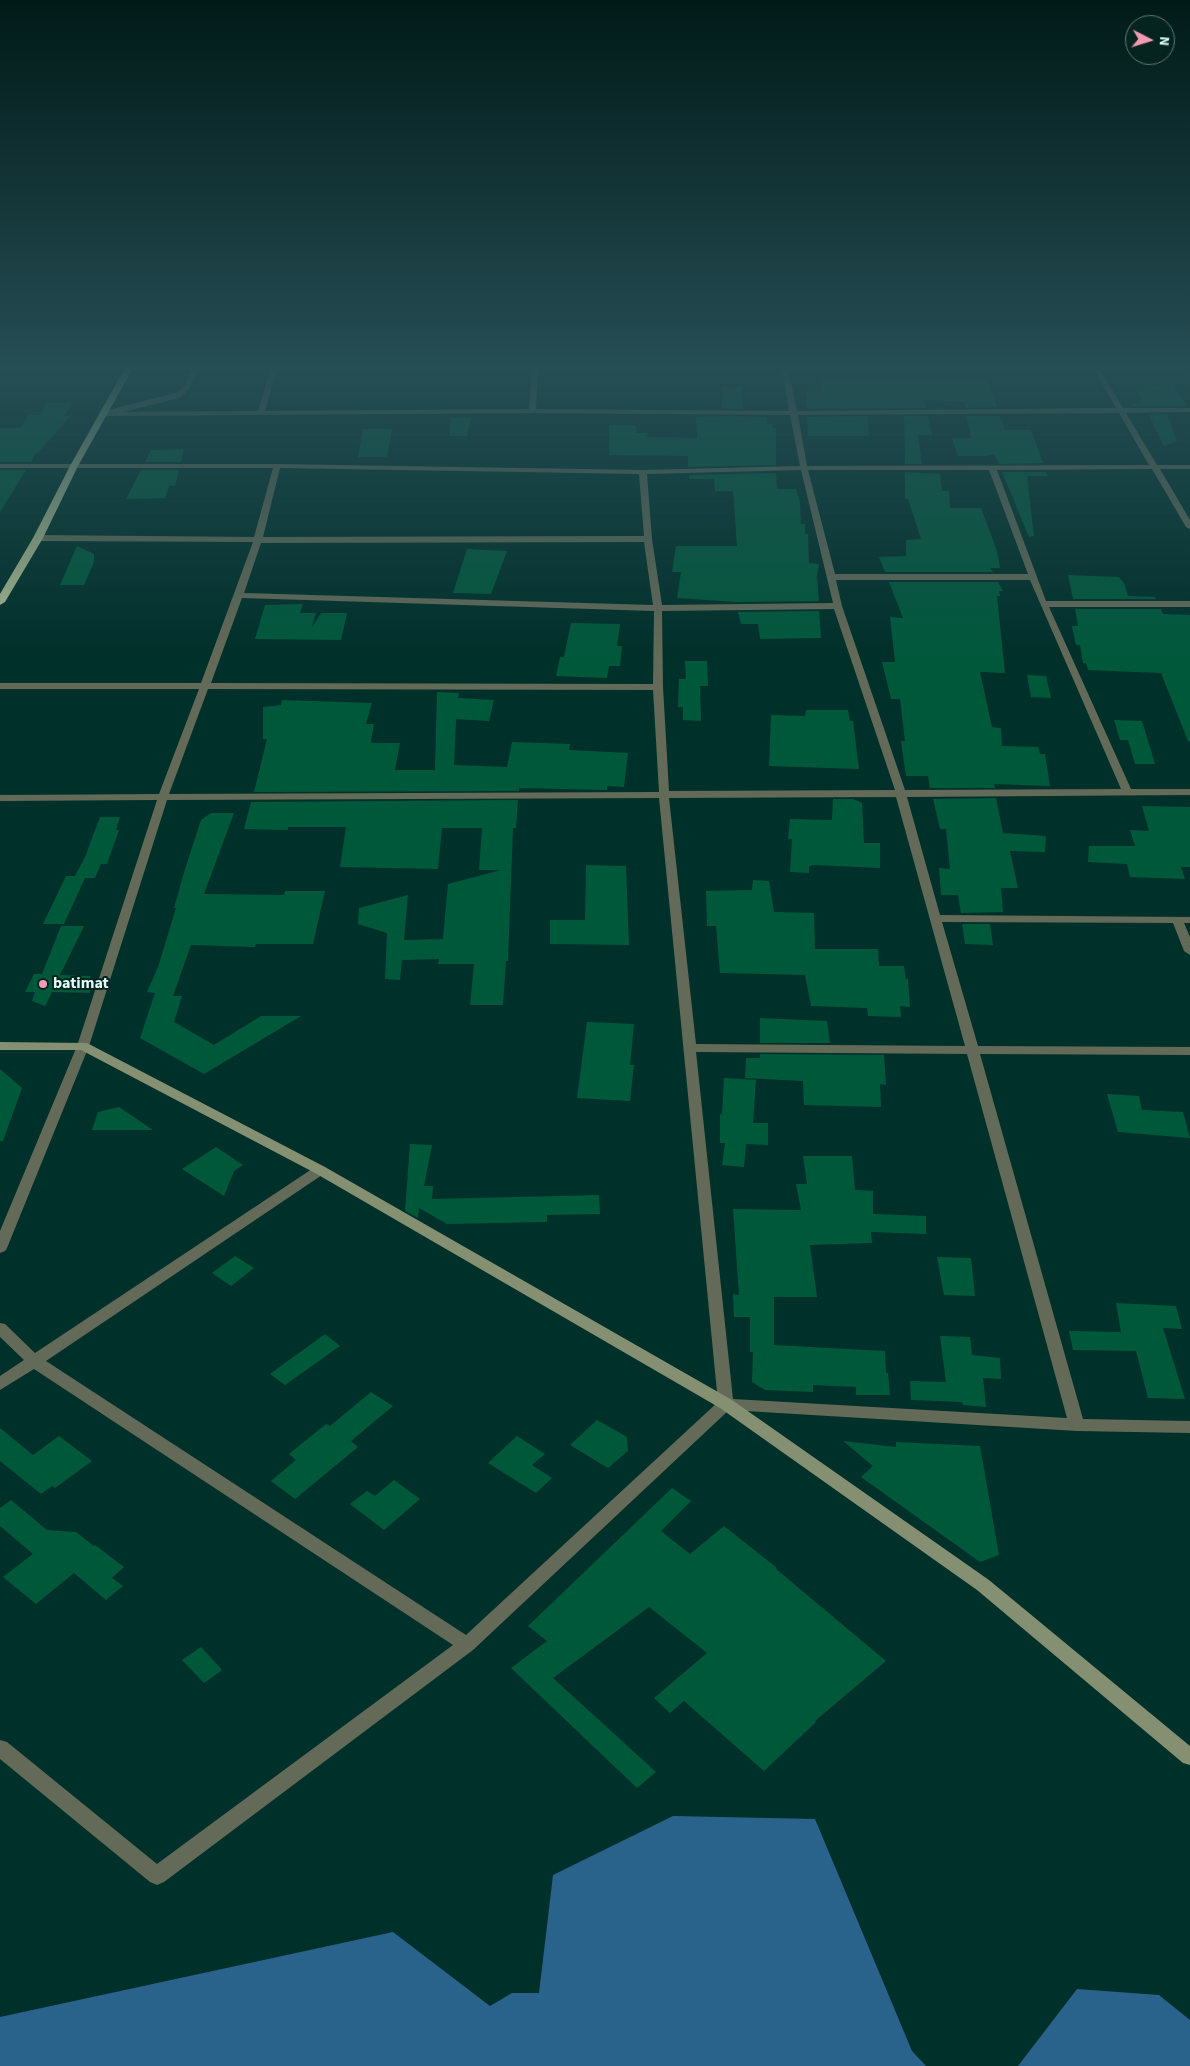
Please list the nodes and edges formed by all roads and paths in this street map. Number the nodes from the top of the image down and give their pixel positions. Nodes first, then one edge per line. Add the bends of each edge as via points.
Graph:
1 (803, 464) edge
2 (1153, 464) edge
3 (0, 466) edge
4 (74, 466) junction
5 (277, 466) junction
6 (992, 467) junction
7 (1155, 467) junction
8 (1190, 467) edge
9 (804, 468) junction
10 (643, 472) junction
11 (1190, 527) edge
12 (38, 538) junction
13 (648, 539) junction
14 (258, 540) junction
15 (831, 577) junction
16 (1032, 577) junction
17 (239, 596) junction
18 (0, 602) edge
19 (1043, 604) junction
20 (1190, 604) edge
21 (838, 606) junction
22 (658, 608) junction
23 (204, 685) junction
24 (0, 686) edge
25 (658, 687) junction
26 (1127, 792) junction
27 (1190, 792) edge
28 (901, 794) junction
29 (664, 796) junction
30 (163, 797) junction
31 (0, 798) edge
32 (936, 918) junction
33 (1178, 920) junction
34 (1190, 920) edge
35 (1190, 951) edge
36 (0, 1046) edge
37 (83, 1046) junction
38 (691, 1048) junction
39 (974, 1050) junction
40 (1190, 1051) edge
41 (320, 1170) junction
42 (0, 1248) edge
43 (0, 1328) edge
44 (34, 1361) junction
45 (0, 1384) edge
46 (726, 1404) junction
47 (1077, 1426) junction
48 (1190, 1427) edge
49 (467, 1645) junction
50 (0, 1748) edge
51 (1190, 1757) edge

1 - 9 street
2 - 7 street
3 - 4 street
4 - 5 street
4 - 12 highway
5 - 10 street
5 - 14 street
6 - 7 street
6 - 9 street
6 - 16 street
7 - 8 street
7 - 11 street
9 - 10 street
9 - 15 street
10 - 13 street
12 - 14 street
12 - 18 highway
13 - 14 street
13 - 22 street
14 - 17 street
15 - 16 street
15 - 21 street
16 - 19 street
17 - 22 street
17 - 23 street
19 - 20 street
19 - 26 street
21 - 22 street
21 - 28 street
22 - 25 street
23 - 24 street
23 - 25 street
23 - 30 street
25 - 29 street
26 - 27 street
26 - 28 street
28 - 29 street
28 - 32 street
29 - 30 street
29 - 38 street
30 - 31 street
30 - 37 street
32 - 33 street
32 - 39 street
33 - 34 street
33 - 35 street
36 - 37 main road
37 - 41 main road
37 - 42 street
38 - 39 street
38 - 46 street
39 - 40 street
39 - 47 street
41 - 44 street
41 - 46 main road
43 - 44 street
44 - 45 street
44 - 49 street
46 - 47 street
46 - 49 street
46 - 51 main road via 983,1585
47 - 48 street
49 - 50 street via 158,1876

